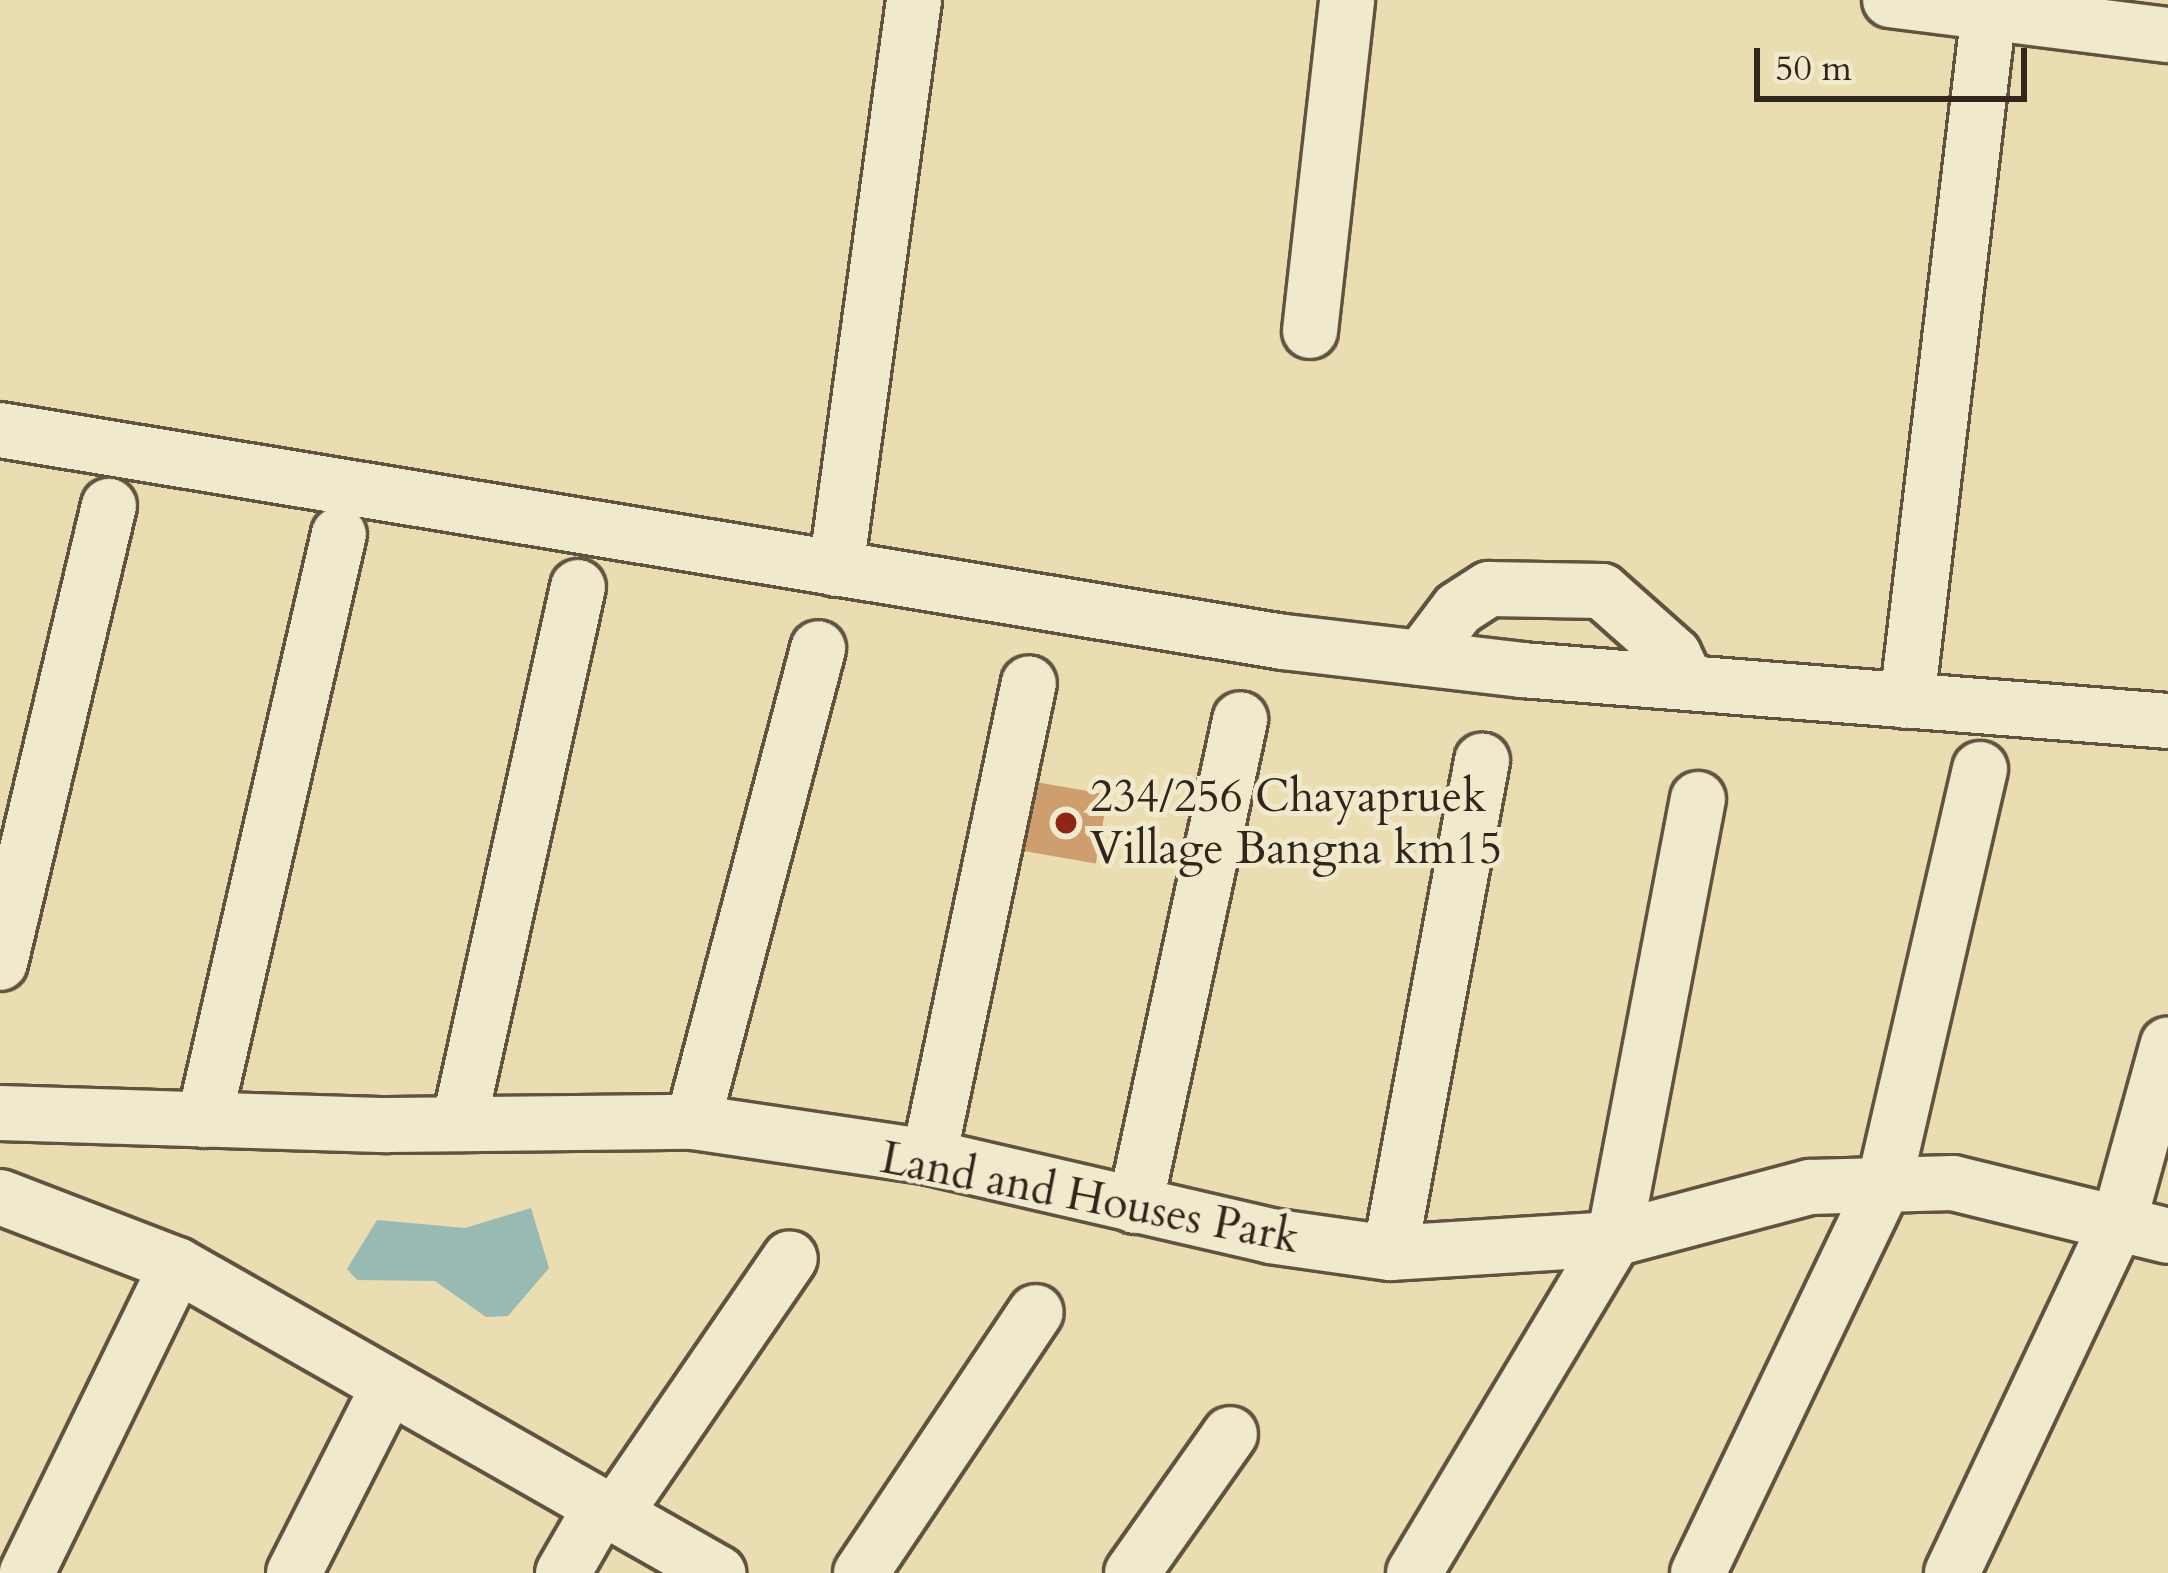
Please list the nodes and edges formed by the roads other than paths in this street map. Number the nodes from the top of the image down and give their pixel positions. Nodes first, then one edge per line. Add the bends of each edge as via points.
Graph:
1 (914, 0) edge
2 (1347, 0) edge
3 (1890, 0) edge
4 (1989, 11) junction
5 (2168, 35) edge
6 (1310, 331) dead end
7 (0, 430) edge
8 (109, 506) dead end
9 (339, 534) dead end
10 (836, 568) junction
11 (578, 587) dead end
12 (818, 648) dead end
13 (1421, 658) junction
14 (1029, 683) dead end
15 (1687, 683) junction
16 (1907, 701) junction
17 (1240, 719) dead end
18 (2168, 721) edge
19 (1482, 761) dead end
20 (1980, 769) dead end
21 (1698, 799) dead end
22 (0, 963) edge
23 (2168, 1044) edge
24 (0, 1113) edge
25 (204, 1120) junction
26 (693, 1122) junction
27 (459, 1124) junction
28 (929, 1157) junction
29 (1883, 1185) junction
30 (0, 1197) edge
31 (1135, 1206) junction
32 (2144, 1227) edge
33 (1614, 1239) junction
34 (1390, 1253) junction
35 (790, 1258) dead end
36 (177, 1265) junction
37 (1036, 1312) dead end
38 (388, 1388) junction
39 (1230, 1434) dead end
40 (608, 1511) junction
41 (27, 1573) edge
42 (294, 1573) edge
43 (563, 1573) edge
44 (718, 1573) edge
45 (861, 1573) edge
46 (1132, 1573) edge
47 (1414, 1573) edge
48 (1698, 1573) edge
49 (1952, 1573) edge

1 - 10 street
2 - 6 street
3 - 4 street
4 - 5 street
4 - 16 street
7 - 10 street
8 - 22 street
9 - 25 street
10 - 13 street
11 - 27 street
12 - 26 street
13 - 15 street
13 - 15 street via 1458,609 1490,589 1602,591 1674,656
14 - 28 street
15 - 16 street
16 - 18 street
17 - 31 street
19 - 34 street
20 - 29 street
21 - 33 street
23 - 32 street
24 - 25 street, Land and Houses Park
25 - 27 street, Land and Houses Park
26 - 27 street, Land and Houses Park
26 - 28 street, Land and Houses Park
28 - 31 street, Land and Houses Park
29 - 32 street, Land and Houses Park via 1953,1183
29 - 33 street, Land and Houses Park via 1810,1187
29 - 48 street
30 - 36 street
31 - 34 street, Land and Houses Park
32 - 49 street
33 - 34 street, Land and Houses Park
33 - 47 street
35 - 40 street
36 - 38 street
36 - 41 street
37 - 45 street
38 - 40 street
38 - 42 street
39 - 46 street
40 - 43 street
40 - 44 street

